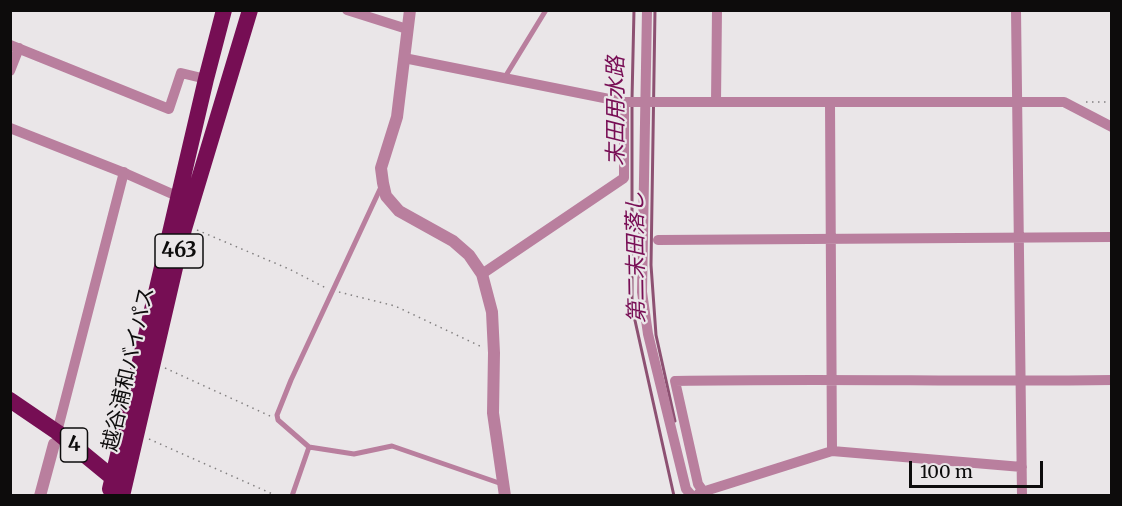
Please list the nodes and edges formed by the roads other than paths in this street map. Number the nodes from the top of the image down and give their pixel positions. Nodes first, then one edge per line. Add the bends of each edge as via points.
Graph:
1 (224, 10) edge
2 (250, 10) edge
3 (347, 10) edge
4 (410, 10) edge
5 (546, 10) edge
6 (647, 10) edge
7 (717, 10) edge
8 (1016, 10) edge
9 (407, 29) junction
10 (15, 46) edge
11 (404, 58) junction
12 (10, 71) edge
13 (504, 78) junction
14 (206, 79) junction
15 (1018, 101) junction
16 (624, 102) junction
17 (646, 102) junction
18 (716, 102) junction
19 (830, 103) junction
20 (1112, 127) edge
21 (10, 128) edge
22 (124, 172) junction
23 (383, 183) junction
24 (179, 197) junction
25 (1112, 237) edge
26 (1019, 238) junction
27 (658, 240) dead end
28 (831, 240) junction
29 (482, 274) junction
30 (831, 380) junction
31 (1112, 380) edge
32 (1020, 381) junction
33 (10, 400) edge
34 (10, 412) edge
35 (56, 438) junction
36 (309, 447) junction
37 (832, 451) junction
38 (1022, 467) junction
39 (120, 490) edge
40 (504, 490) edge
41 (697, 494) edge
42 (40, 495) edge
43 (292, 495) edge
44 (1022, 495) edge

1 - 14 highway, 越谷浦和バイパス / 463
2 - 39 highway, 越谷浦和バイパス / 463 via 184,229
3 - 9 street
4 - 9 street
5 - 13 lane
6 - 17 street
7 - 18 street
8 - 15 street
9 - 11 street
10 - 12 street
10 - 14 street via 169,109 181,73
11 - 13 street
11 - 23 street via 397,117 381,168
13 - 16 street
14 - 24 highway, 越谷浦和バイパス / 463
15 - 19 street
15 - 20 street via 1064,102
15 - 26 street
16 - 17 street
16 - 29 street via 624,178
17 - 18 street
17 - 41 street via 642,292 648,334 686,489
18 - 19 street
19 - 28 street
21 - 22 street
22 - 24 street
22 - 35 street
23 - 29 street via 386,196 399,211 453,241
23 - 36 lane via 277,415
24 - 39 highway, 越谷浦和バイパス / 463
25 - 26 street
26 - 28 street
26 - 32 street
27 - 28 street
28 - 30 street
29 - 40 street via 492,312 493,413
30 - 32 street
30 - 37 street
30 - 41 street via 675,381
31 - 32 street
32 - 38 street
33 - 35 highway, 4
34 - 35 highway, 4
35 - 39 highway, 4
35 - 42 street
36 - 40 lane via 354,454 392,446
36 - 43 lane
37 - 38 street
37 - 41 street
38 - 44 street

